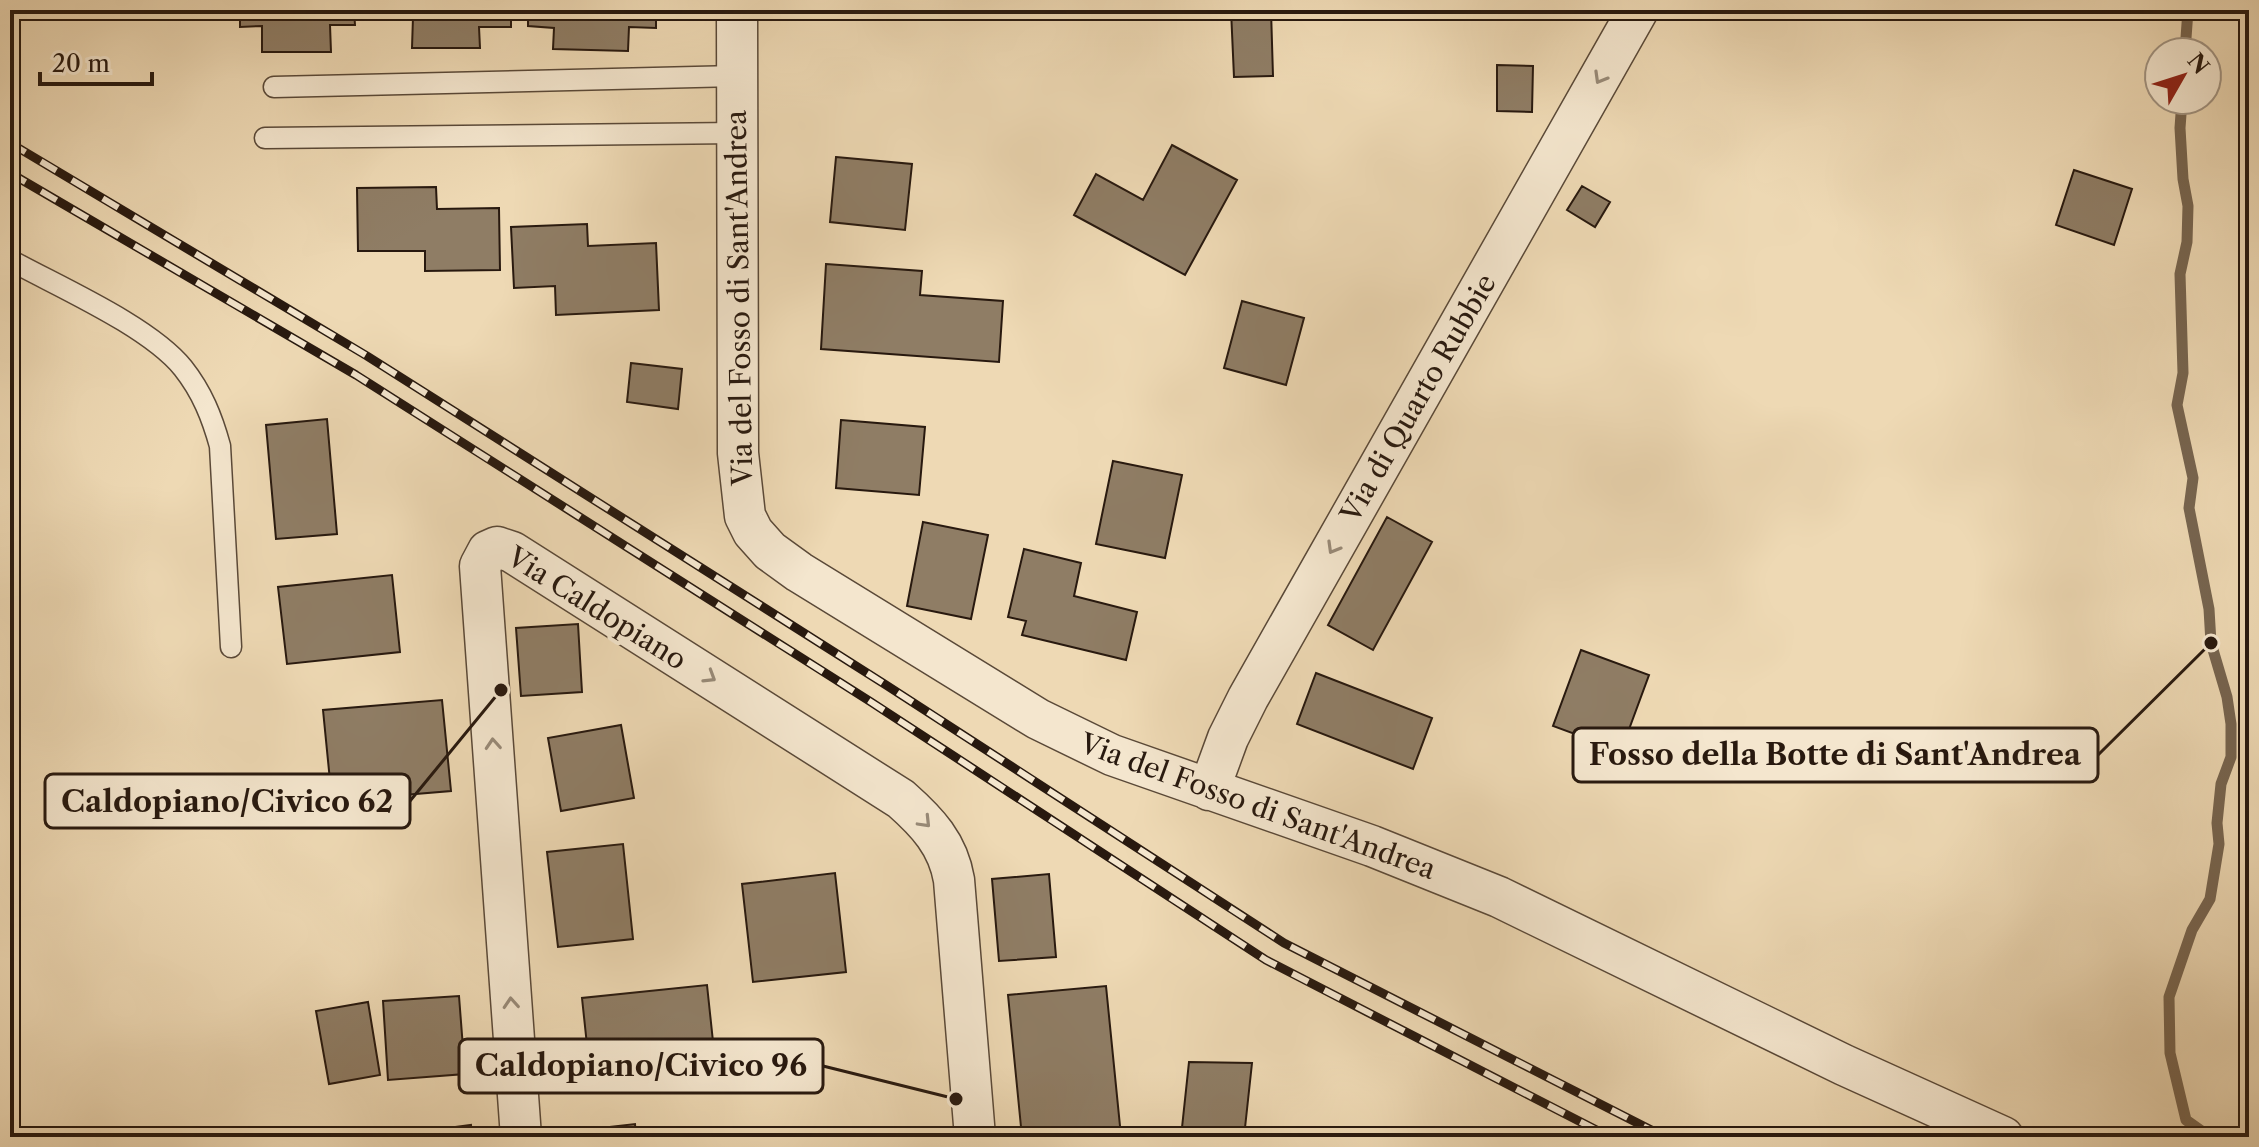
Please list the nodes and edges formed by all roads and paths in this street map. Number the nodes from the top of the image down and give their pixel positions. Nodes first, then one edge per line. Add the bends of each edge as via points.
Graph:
1 (737, 10) edge
2 (1638, 10) edge
3 (737, 76) junction
4 (274, 87) dead end
5 (737, 133) junction
6 (265, 138) dead end
7 (10, 260) edge
8 (231, 647) dead end
9 (1209, 790) junction
10 (521, 1137) edge
11 (975, 1137) edge
12 (2003, 1137) edge

1 - 3 street, Via del Fosso di Sant'Andrea
2 -> 9 street, Via di Quarto Rubbie via 1248,698
3 - 4 lane
3 - 5 street, Via del Fosso di Sant'Andrea
5 - 6 lane
5 - 9 street, Via del Fosso di Sant'Andrea via 738,453 743,507 753,532 783,562 1038,719 1112,755
7 - 8 lane via 141,332 182,366 199,391 220,446
9 - 12 street, Via del Fosso di Sant'Andrea via 1499,897
10 -> 11 street, Via Caldopiano via 480,566 488,551 497,547 901,799 935,832 954,880

